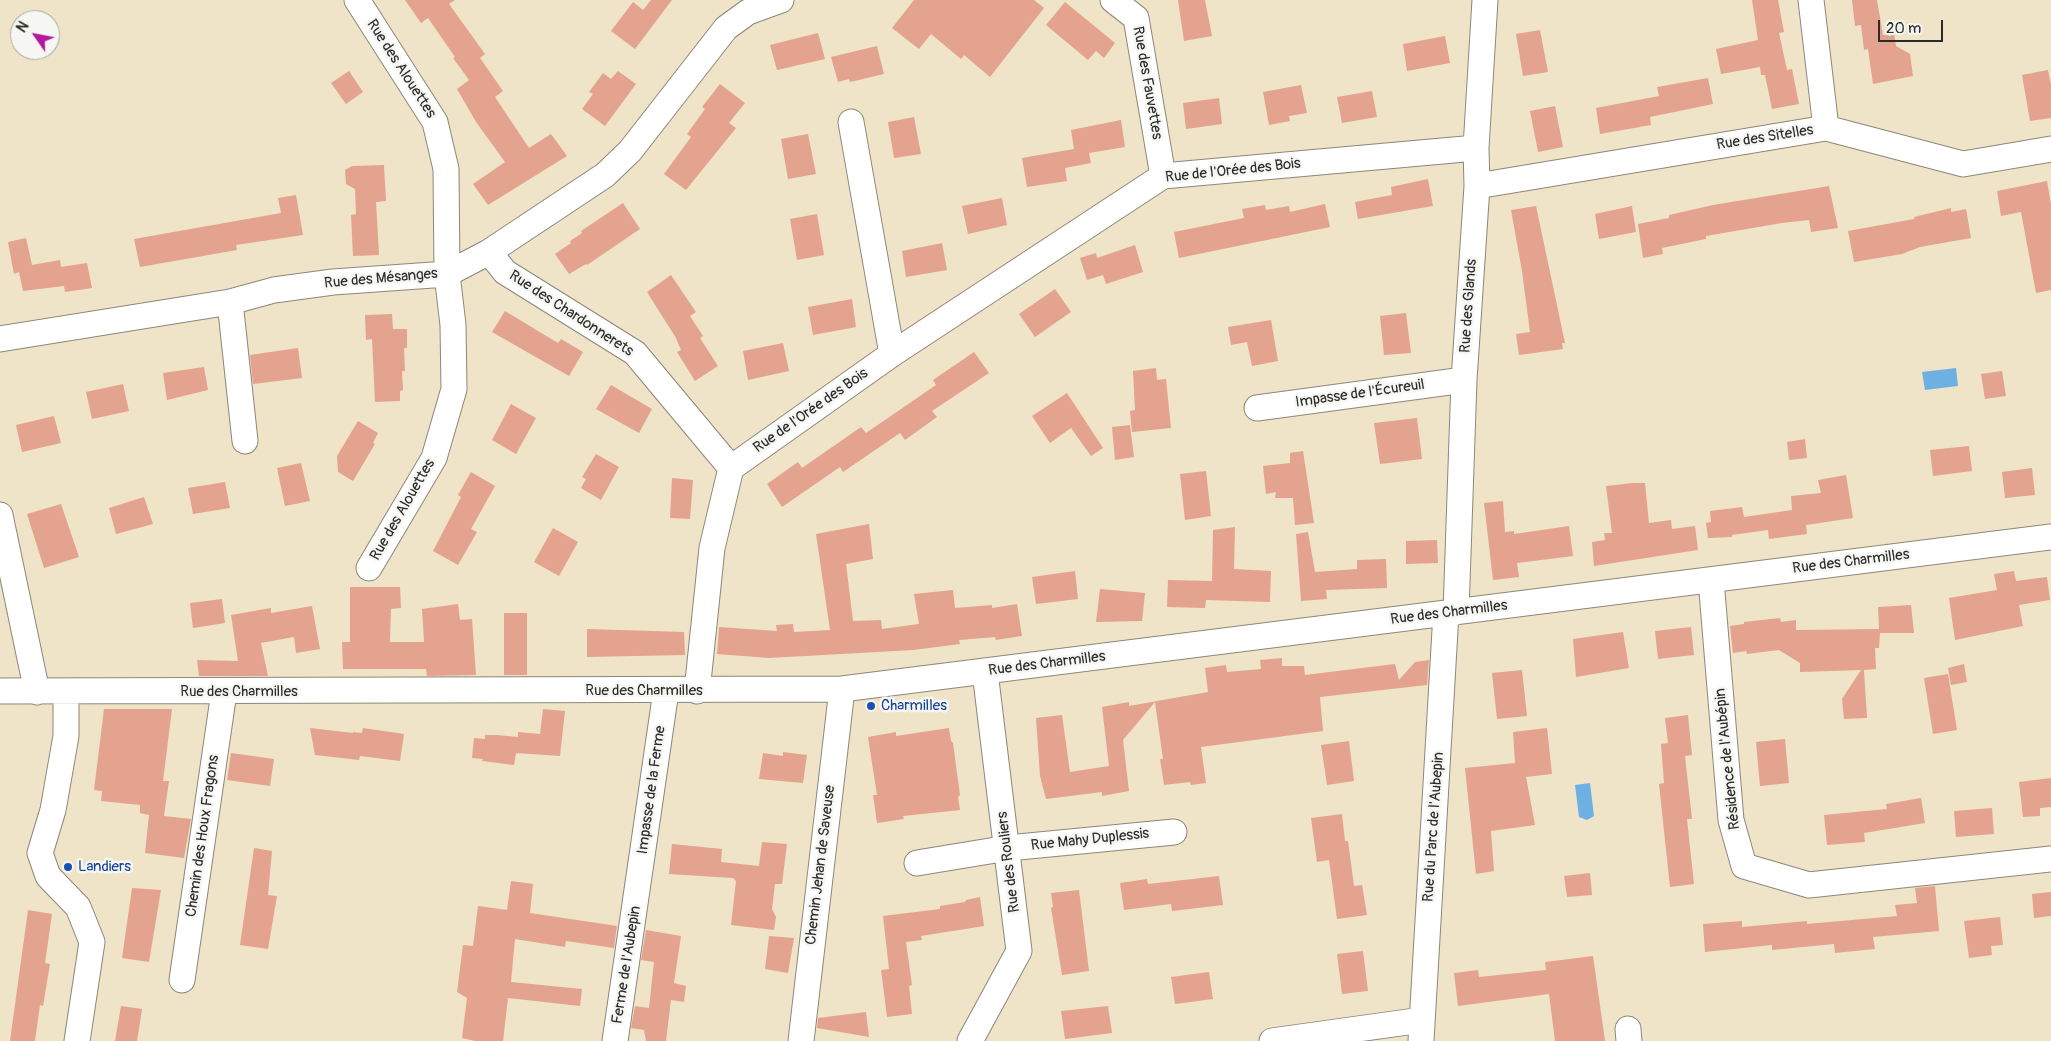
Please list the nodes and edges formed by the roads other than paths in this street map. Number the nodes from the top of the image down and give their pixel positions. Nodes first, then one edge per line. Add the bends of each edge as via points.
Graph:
1 (356, 0) edge
2 (781, 0) edge
3 (1114, 0) edge
4 (1484, 0) edge
5 (1810, 0) edge
6 (851, 122) dead end
7 (1826, 128) junction
8 (1476, 148) junction
9 (2051, 149) edge
10 (1163, 176) junction
11 (1476, 186) junction
12 (489, 252) junction
13 (447, 274) junction
14 (230, 302) junction
15 (0, 339) edge
16 (892, 354) junction
17 (1464, 380) junction
18 (1256, 408) dead end
19 (245, 441) dead end
20 (731, 468) junction
21 (0, 515) edge
22 (2051, 536) edge
23 (369, 568) dead end
24 (1711, 580) junction
25 (1451, 612) junction
26 (985, 672) junction
27 (842, 689) junction
28 (666, 690) junction
29 (0, 691) edge
30 (697, 691) junction
31 (37, 692) junction
32 (66, 692) junction
33 (224, 692) junction
34 (1174, 832) dead end
35 (1008, 848) junction
36 (2051, 859) edge
37 (918, 863) dead end
38 (638, 889) joint
39 (182, 980) dead end
40 (1421, 1031) edge
41 (77, 1041) edge
42 (615, 1041) edge
43 (801, 1041) edge
44 (970, 1041) edge
45 (1272, 1041) edge

1 - 13 street, Rue des Alouettes via 435,122 446,169
2 - 12 street, Rue des Mésanges via 748,12 726,28 630,151 606,175
3 - 10 street, Rue des Fauvettes via 1136,18
4 - 8 street, Rue des Glands
5 - 7 street
6 - 16 street
7 - 9 street, Rue des Sitelles via 1963,164
7 - 11 street, Rue des Sitelles
8 - 10 street, Rue de l'Orée des Bois
8 - 11 street, Rue des Glands
10 - 16 street, Rue de l'Orée des Bois
11 - 17 street, Rue des Glands
12 - 13 street, Rue des Mésanges
12 - 20 street, Rue des Chardonnerets via 505,272 635,353
13 - 14 street, Rue des Mésanges via 333,282 274,290
13 - 23 street, Rue des Alouettes via 453,325 454,389 434,458
14 - 15 street, Rue des Mésanges
14 - 19 street
16 - 20 street, Rue de l'Orée des Bois
17 - 18 street, Impasse de l'Écureuil
17 - 25 street, Rue des Glands
20 - 30 street via 712,548
21 - 31 street
22 - 24 street, Rue des Charmilles
24 - 25 street, Rue des Charmilles
24 - 36 street, Résidence de l'Aubépin via 1731,820 1744,866 1809,885
25 - 26 street, Rue des Charmilles
25 - 40 street, Rue du Parc de l'Aubepin
26 - 27 street, Rue des Charmilles
26 - 35 street, Rue des Rouliers
27 - 30 street, Rue des Charmilles
27 - 43 street, Chemin Jehan de Saveuse
28 - 30 street, Rue des Charmilles
28 - 33 street, Rue des Charmilles
28 - 38 street, Impasse de la Ferme
29 - 31 street, Rue des Charmilles
31 - 32 street, Rue des Charmilles
32 - 33 street, Rue des Charmilles
32 - 41 street via 66,736 54,810 40,853 48,876 78,907 92,942
33 - 39 street, Chemin des Houx Fragons
34 - 35 street, Rue Mahy Duplessis
35 - 37 street, Rue Mahy Duplessis
35 - 44 street, Rue des Rouliers via 1019,951
38 - 42 street, Ferme de l'Aubepin
40 - 45 street

